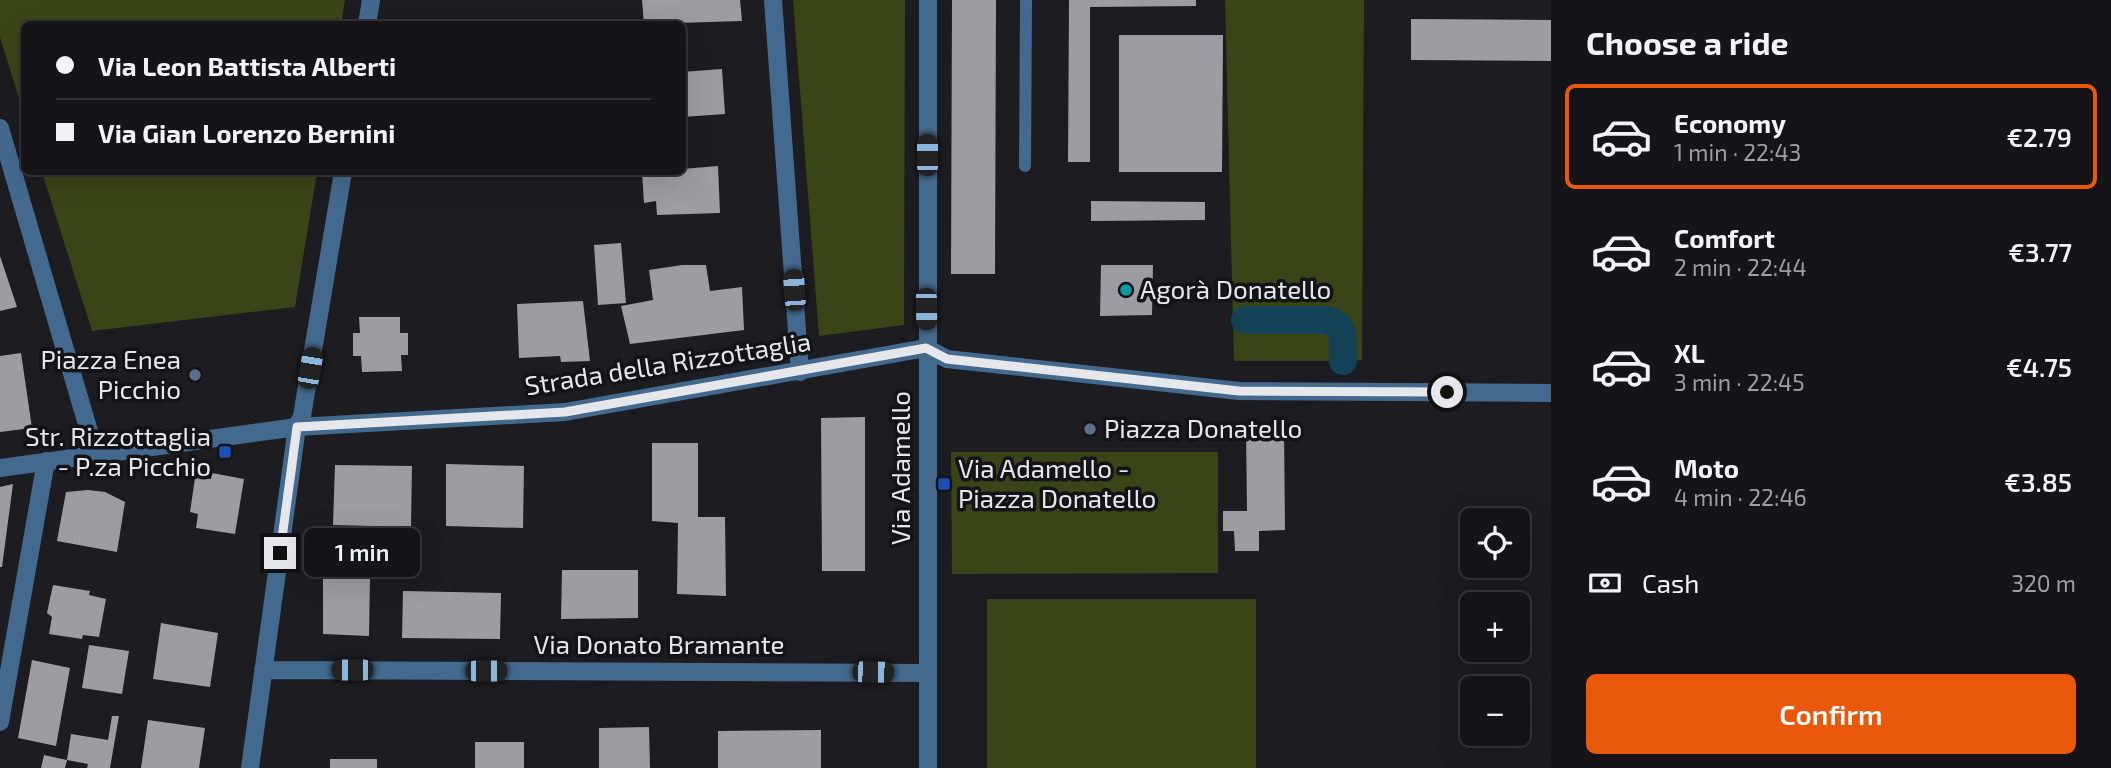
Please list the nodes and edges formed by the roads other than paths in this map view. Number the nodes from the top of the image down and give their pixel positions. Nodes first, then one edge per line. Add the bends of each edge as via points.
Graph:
1 (371, 0) edge
2 (773, 0) edge
3 (928, 0) edge
4 (1026, 0) edge
5 (368, 21) edge
6 (0, 128) edge
7 (1025, 166) dead end
8 (342, 175) edge
9 (926, 348) junction
10 (800, 372) junction
11 (1551, 393) edge
12 (297, 427) junction
13 (96, 455) junction
14 (46, 461) junction
15 (0, 468) edge
16 (263, 670) junction
17 (928, 673) junction
18 (0, 722) edge
19 (250, 768) edge
20 (928, 768) edge

1 - 5 street
2 - 10 street
3 - 9 street, Via Adamello
4 - 7 lane
6 - 13 street
8 - 12 street
9 - 10 street, Strada della Rizzottaglia
9 - 11 street via 947,359 1239,391
9 - 17 street, Via Adamello
10 - 12 street, Strada della Rizzottaglia via 565,412
12 - 13 street, Strada della Rizzottaglia
12 - 16 street
13 - 14 street, Strada della Rizzottaglia
14 - 15 street, Strada della Rizzottaglia
14 - 18 street
16 - 17 street, Via Donato Bramante
16 - 19 street
17 - 20 street, Via Adamello

